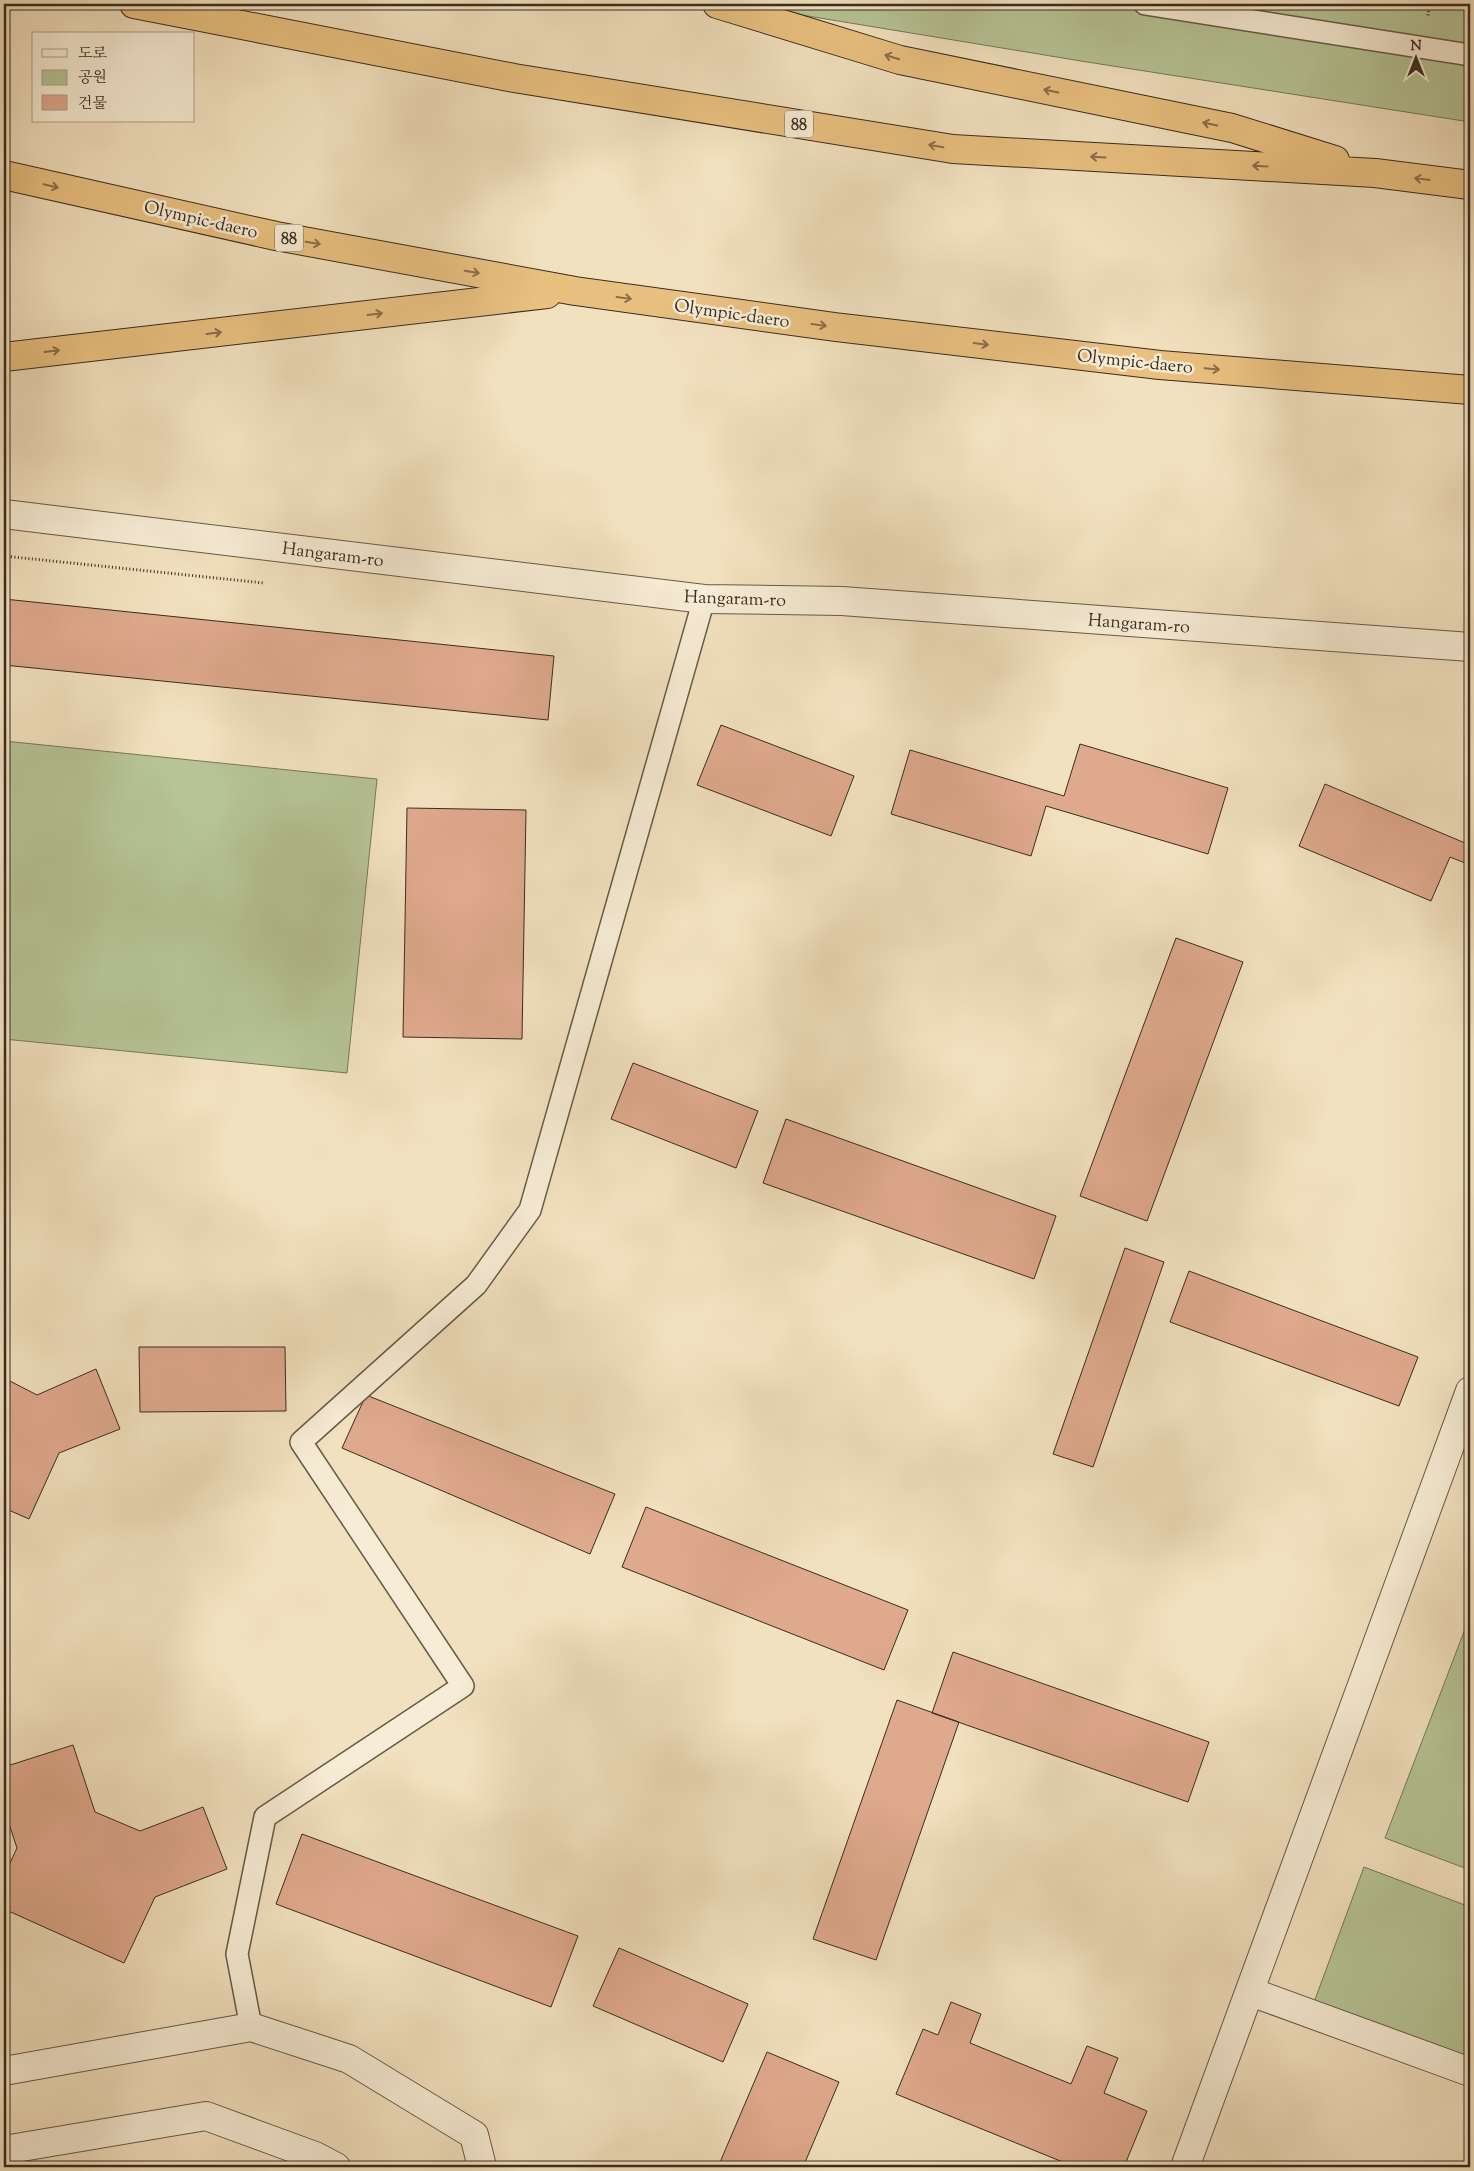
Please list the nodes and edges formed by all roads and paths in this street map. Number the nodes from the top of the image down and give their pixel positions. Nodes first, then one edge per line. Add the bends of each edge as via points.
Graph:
1 (134, 4) edge
2 (716, 4) edge
3 (1145, 4) edge
4 (1470, 55) edge
5 (1374, 172) junction
6 (4, 175) edge
7 (1470, 185) edge
8 (576, 291) junction
9 (4, 357) edge
10 (1470, 390) edge
11 (4, 514) edge
12 (704, 598) junction
13 (1470, 647) edge
14 (1470, 1391) edge
15 (1250, 1992) junction
16 (251, 2027) junction
17 (4, 2071) edge
18 (1470, 2072) edge
19 (4, 2150) edge
20 (336, 2167) edge
21 (482, 2167) edge
22 (1185, 2167) edge

5 -> 1 highway, 88 via 953,148 514,78
5 -> 2 highway via 1232,128 900,60
3 - 4 lane
7 -> 5 highway, 88
6 -> 8 highway, Olympic-daero / 88 via 276,236
9 -> 8 highway
8 -> 10 highway, Olympic-daero / 88 via 835,327 1160,365
11 - 12 street, Hangaram-ro
12 - 13 street, Hangaram-ro via 842,601
12 - 16 lane via 530,1210 476,1285 301,1442 463,1686 264,1817 237,1954
14 - 15 street
15 - 18 street
15 - 22 street
16 - 17 street
16 - 21 street via 349,2059 474,2135
19 - 20 street via 206,2116 315,2156

